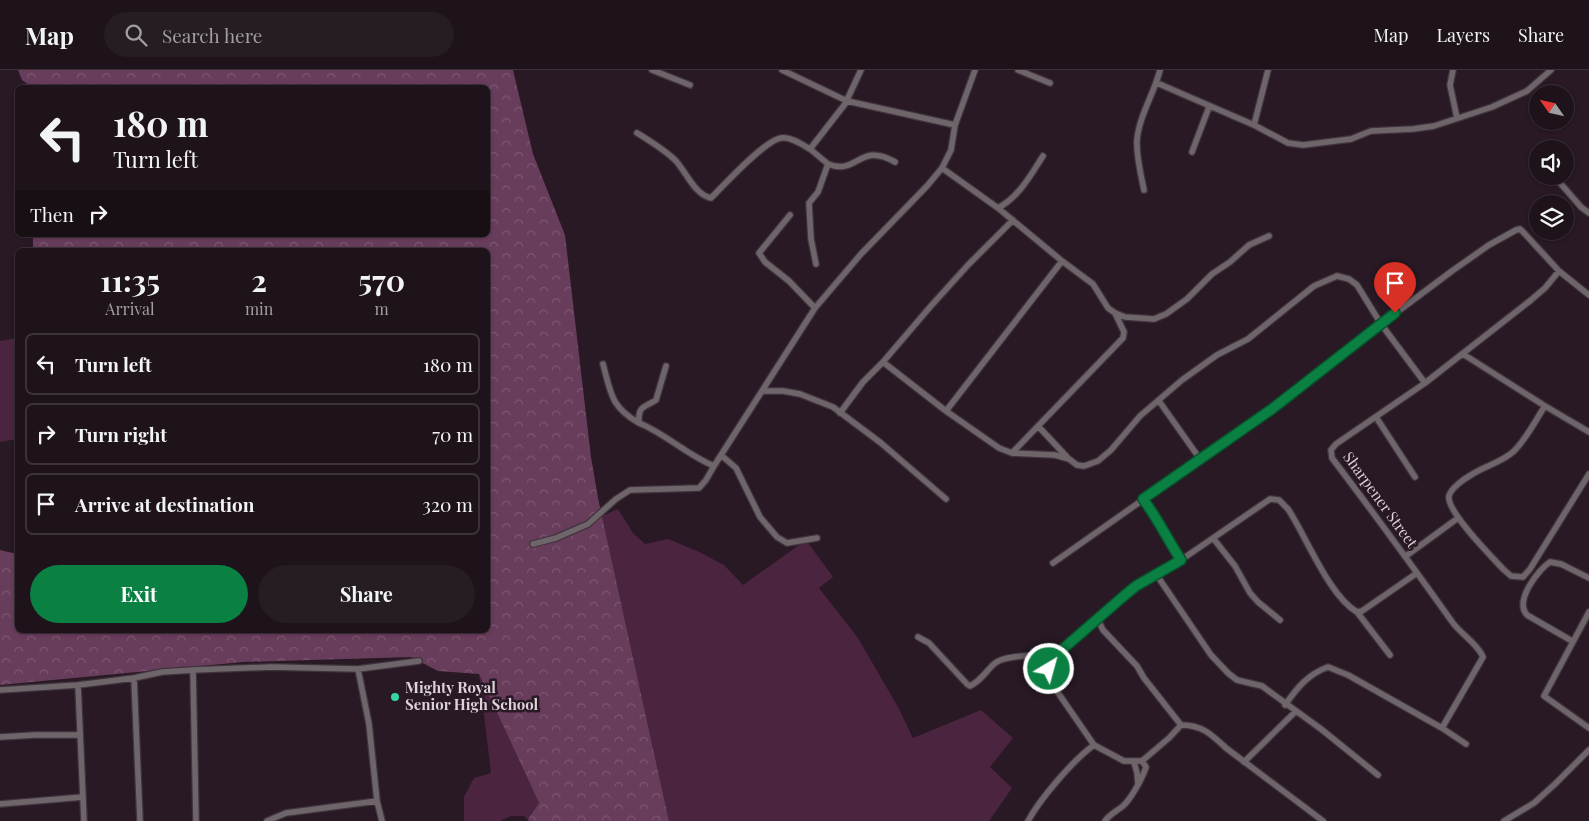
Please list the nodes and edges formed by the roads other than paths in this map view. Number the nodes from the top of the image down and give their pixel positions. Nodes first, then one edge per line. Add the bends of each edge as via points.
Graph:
1 (652, 70) edge
2 (782, 70) edge
3 (861, 70) edge
4 (975, 70) edge
5 (1018, 70) edge
6 (1160, 70) edge
7 (1268, 70) edge
8 (1453, 70) edge
9 (1551, 70) edge
10 (1050, 83) dead end
11 (1157, 83) junction
12 (690, 85) dead end
13 (847, 101) junction
14 (1209, 107) junction
15 (1457, 118) junction
16 (1254, 125) junction
17 (955, 126) junction
18 (637, 133) dead end
19 (810, 149) junction
20 (1192, 152) dead end
21 (1043, 156) dead end
22 (895, 162) dead end
23 (828, 164) junction
24 (942, 168) junction
25 (1562, 185) edge
26 (1144, 190) dead end
27 (1010, 202) junction
28 (998, 208) junction
29 (1589, 213) edge
30 (790, 215) dead end
31 (1008, 216) junction
32 (1013, 220) junction
33 (1269, 236) dead end
34 (1062, 261) junction
35 (816, 264) dead end
36 (1559, 271) junction
37 (1589, 295) edge
38 (814, 308) junction
39 (1115, 313) junction
40 (1380, 324) junction
41 (1463, 354) junction
42 (883, 362) junction
43 (604, 364) dead end
44 (666, 366) dead end
45 (1424, 383) junction
46 (762, 390) junction
47 (1159, 401) junction
48 (1545, 406) junction
49 (946, 412) junction
50 (840, 413) junction
51 (1376, 417) junction
52 (639, 423) junction
53 (1038, 426) junction
54 (1589, 432) edge
55 (1012, 453) junction
56 (721, 455) junction
57 (1069, 459) junction
58 (1200, 459) junction
59 (714, 466) junction
60 (1589, 474) edge
61 (1415, 477) dead end
62 (946, 499) dead end
63 (1143, 499) junction
64 (1458, 518) junction
65 (817, 538) dead end
66 (1213, 538) junction
67 (533, 544) dead end
68 (1406, 556) junction
69 (1181, 560) junction
70 (1053, 563) dead end
71 (1417, 573) junction
72 (1156, 574) junction
73 (1589, 578) edge
74 (1357, 612) junction
75 (1589, 612) edge
76 (1098, 620) junction
77 (1280, 620) dead end
78 (918, 637) dead end
79 (1572, 641) junction
80 (1057, 654) junction
81 (1390, 655) dead end
82 (419, 661) dead end
83 (358, 669) junction
84 (193, 670) junction
85 (134, 678) junction
86 (78, 685) junction
87 (0, 690) edge
88 (1285, 704) junction
89 (1296, 711) junction
90 (1181, 726) junction
91 (1442, 728) junction
92 (1589, 728) edge
93 (80, 735) junction
94 (0, 737) edge
95 (1466, 744) dead end
96 (1094, 745) junction
97 (1589, 750) edge
98 (1142, 761) junction
99 (1134, 762) junction
100 (1244, 762) junction
101 (1378, 775) dead end
102 (1138, 784) junction
103 (83, 797) junction
104 (378, 801) junction
105 (0, 804) edge
106 (84, 821) edge
107 (140, 821) edge
108 (196, 821) edge
109 (267, 821) edge
110 (382, 821) edge
111 (1028, 821) edge
112 (1105, 821) edge
113 (1323, 821) edge
114 (1504, 821) edge

1 - 12 street
2 - 13 street
3 - 13 street
4 - 17 street
5 - 10 street
6 - 11 street
7 - 16 street
8 - 15 street via 1450,85
9 - 15 street via 1528,91
11 - 14 street
11 - 26 street via 1137,142
13 - 17 street
13 - 19 street
14 - 16 street
14 - 20 street
15 - 16 street via 1434,126 1371,131 1351,139 1303,145 1288,143
17 - 24 street via 951,150
18 - 19 street via 674,159 698,191 710,198 758,153 780,138
19 - 23 street
21 - 27 street
22 - 23 street via 876,154 844,167
23 - 35 street via 818,192 809,203
24 - 28 street
24 - 38 street
25 - 29 street
27 - 28 street
27 - 31 street
28 - 31 street
30 - 38 street via 759,253
31 - 32 street
32 - 34 street
32 - 42 street via 968,265
33 - 39 street via 1249,245 1166,314 1154,319
34 - 39 street via 1093,284 1108,308
34 - 49 street
36 - 37 street
36 - 40 street via 1520,229 1516,230
36 - 41 street, Sharpener Street via 1545,288
38 - 46 street
39 - 53 street via 1124,332 1123,338
40 - 45 street
40 - 47 street via 1363,294 1349,278 1337,276 1328,279 1314,286 1248,339 1217,355 1182,380
40 - 58 street via 1272,409
41 - 45 street, Sharpener Street
41 - 48 street
42 - 49 street
42 - 50 street
43 - 52 street via 617,408
44 - 52 street via 656,400 639,412
45 - 51 street, Sharpener Street
46 - 50 street via 800,394 828,404
46 - 56 street
47 - 57 street via 1140,416 1098,461 1084,466
47 - 58 street
48 - 54 street
48 - 64 street via 1514,451 1469,476 1453,490 1449,496 1450,504
49 - 55 street via 999,448
50 - 62 street via 881,442
51 - 61 street
51 - 68 street, Sharpener Street via 1336,444 1331,450 1332,458
52 - 59 street via 658,431
53 - 55 street
53 - 57 street
55 - 57 street via 1055,455
56 - 59 street
56 - 65 street via 736,468 760,516 776,537 787,543
58 - 63 street
59 - 67 street via 698,488 630,490 616,498 588,524
60 - 64 street via 1523,577 1511,576 1503,569
63 - 69 street
63 - 70 street
64 - 68 street
66 - 69 street
66 - 74 street via 1270,499 1279,500 1288,508 1333,587
66 - 77 street via 1235,566 1250,593
68 - 71 street, Sharpener Street
69 - 72 street
71 - 74 street
71 - 91 street, Sharpener Street via 1458,629 1484,657
72 - 76 street via 1136,586
72 - 88 street via 1211,655 1228,673 1237,680 1262,686
73 - 79 street via 1550,562 1538,572 1526,590 1524,612
74 - 81 street
75 - 79 street
76 - 80 street
76 - 90 street
78 - 80 street via 929,643 970,686 994,663 1005,658
79 - 92 street via 1544,696
80 - 96 street via 1049,669 1049,677
82 - 83 street
83 - 84 street via 271,667
83 - 104 street via 370,724
84 - 85 street
84 - 108 street
85 - 86 street
85 - 107 street
86 - 87 street
86 - 93 street
88 - 89 street
88 - 91 street via 1297,687 1316,671 1328,666
89 - 100 street
89 - 101 street
90 - 98 street
90 - 100 street via 1199,727
91 - 95 street
93 - 94 street
93 - 103 street
96 - 99 street via 1124,761
96 - 111 street via 1067,770
97 - 114 street via 1534,803
98 - 99 street
98 - 102 street via 1146,767
99 - 102 street
100 - 113 street
102 - 112 street via 1124,806
103 - 105 street
103 - 106 street
104 - 109 street via 286,813
104 - 110 street

